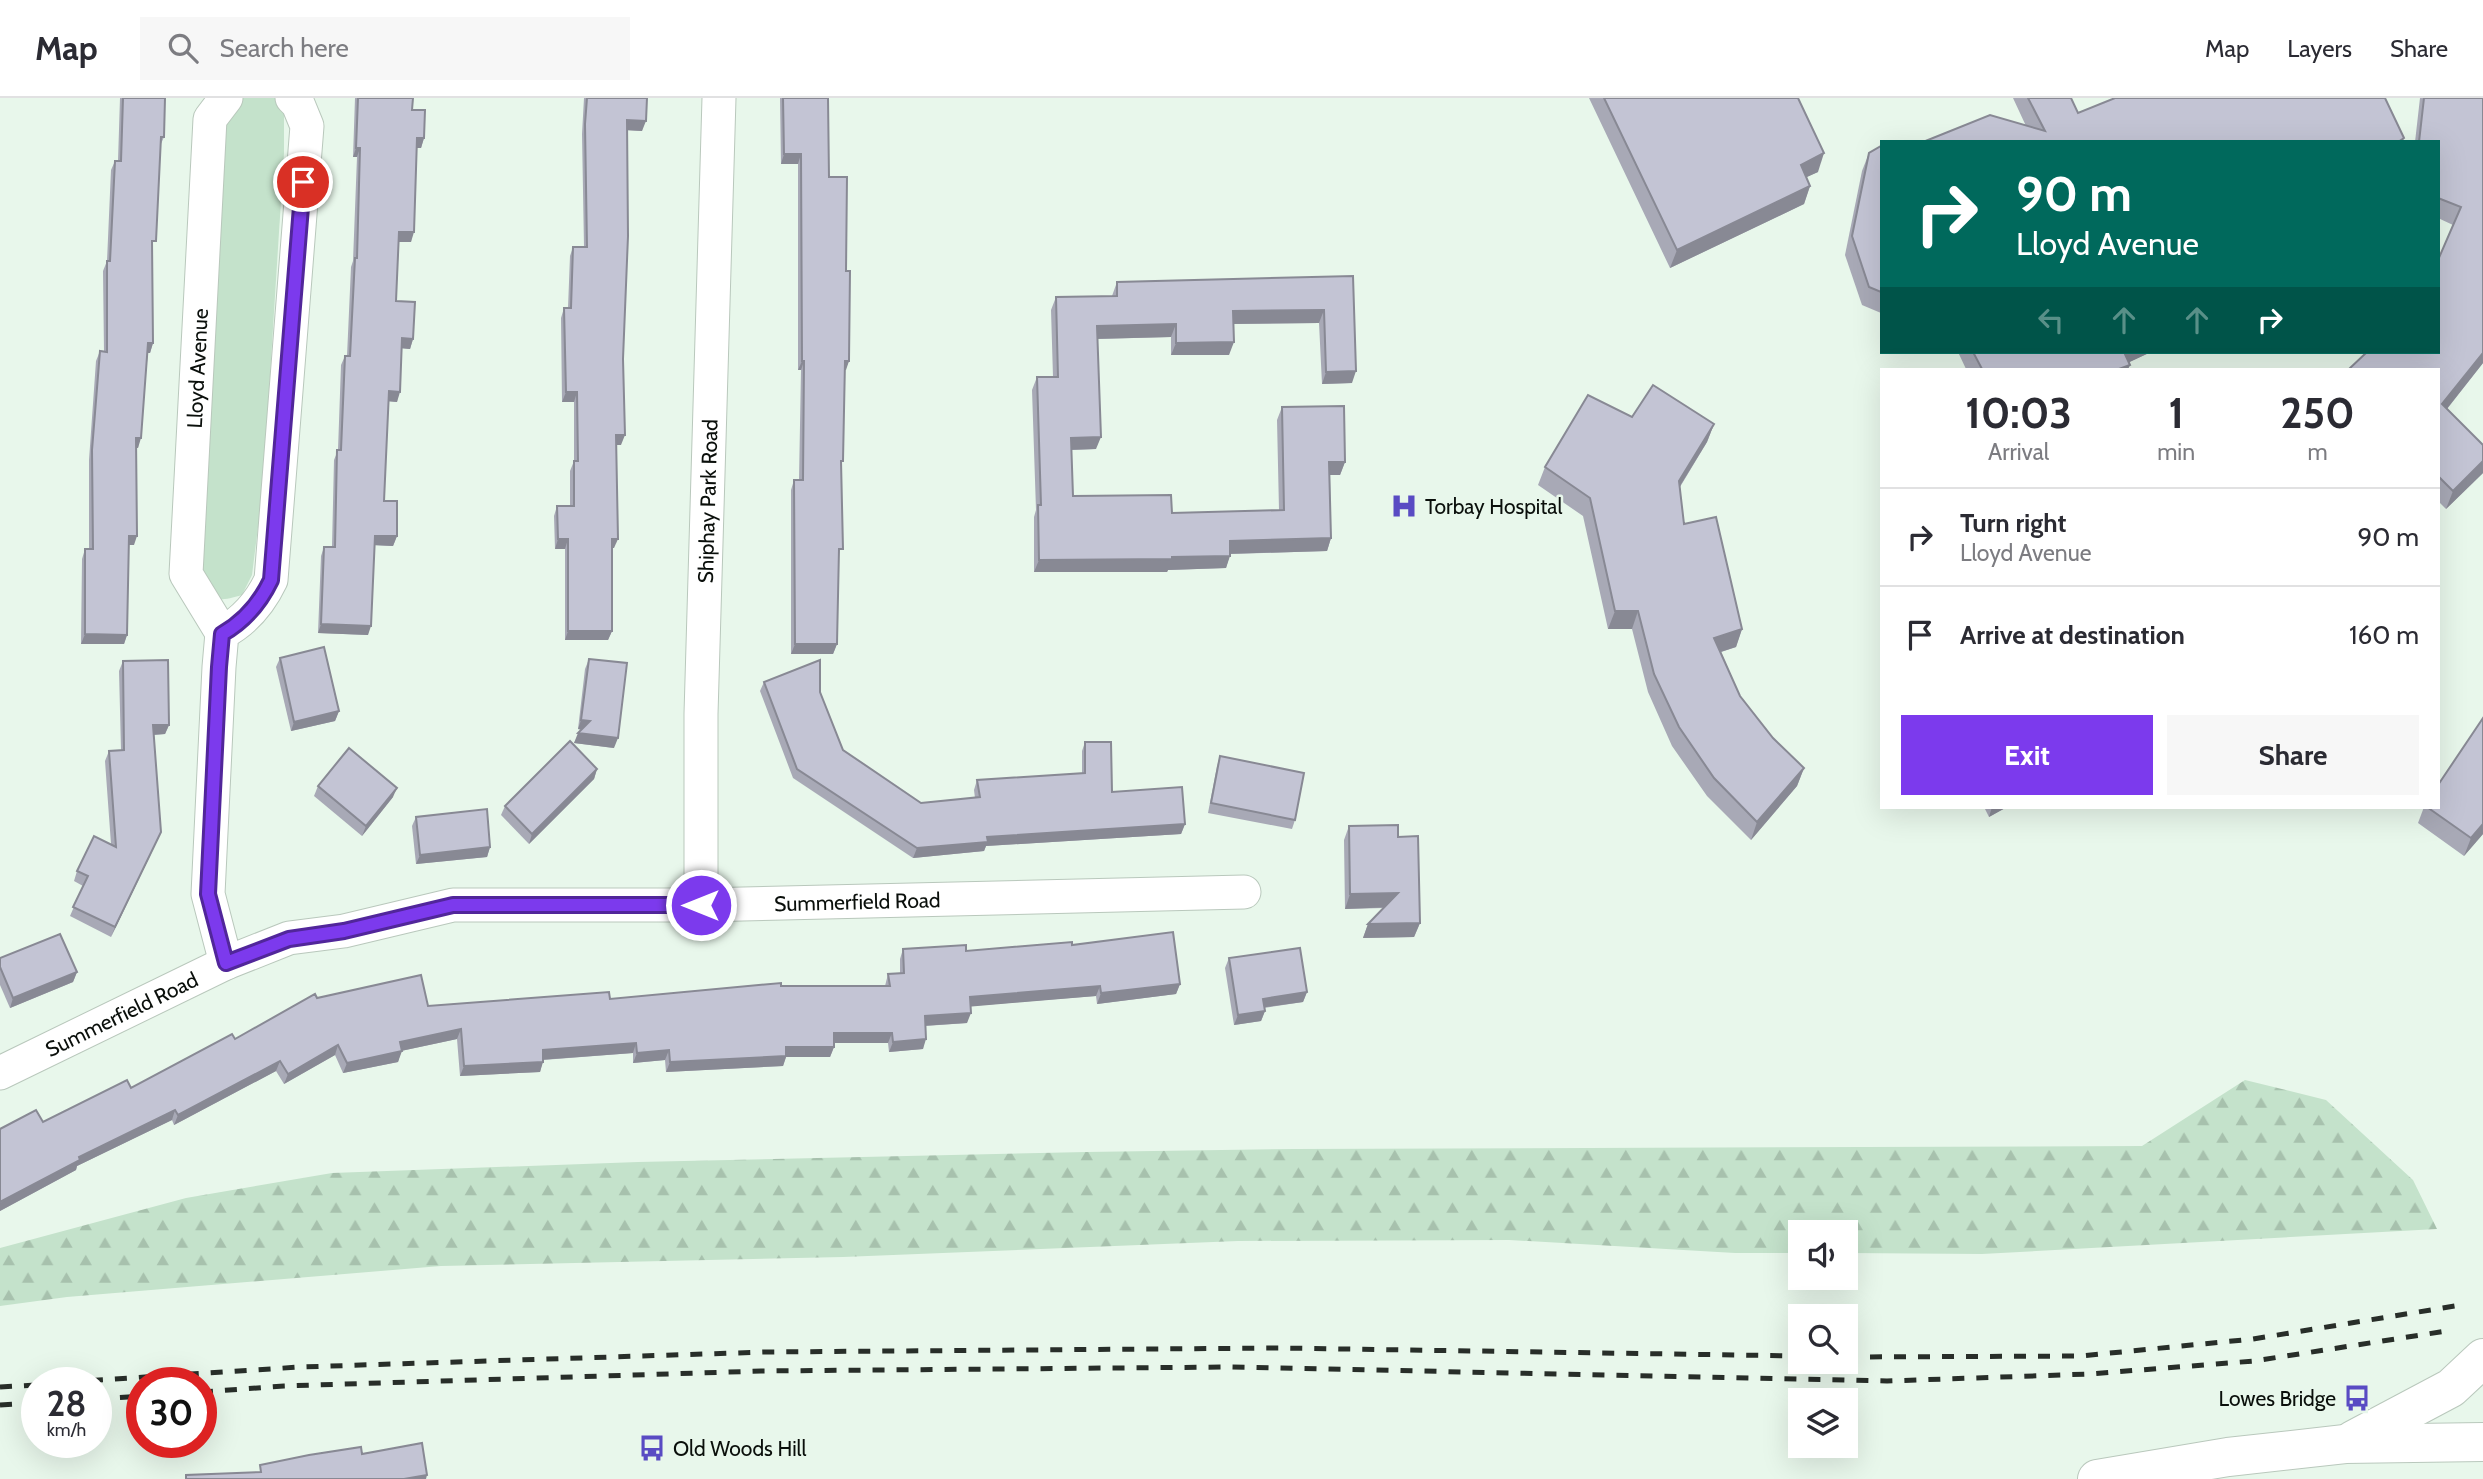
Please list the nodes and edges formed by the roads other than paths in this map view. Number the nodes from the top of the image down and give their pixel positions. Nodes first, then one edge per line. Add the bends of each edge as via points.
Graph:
1 (226, 98) edge
2 (292, 98) edge
3 (719, 98) edge
4 (222, 634) junction
5 (1244, 892) dead end
6 (701, 905) junction
7 (226, 963) junction
8 (0, 1073) edge
9 (2483, 1358) edge
10 (2483, 1442) edge
11 (2345, 1444) junction
12 (2097, 1479) edge

1 - 4 street, Lloyd Avenue via 209,119 186,574
2 - 4 street via 307,126 271,580 261,600
3 - 6 street, Shiphay Park Road via 701,714
4 - 7 street via 208,894
5 - 6 street, Summerfield Road
6 - 7 street, Summerfield Road via 453,905 289,939
7 - 8 street, Summerfield Road
9 - 11 main road via 2451,1388
10 - 11 main road
11 - 12 main road

